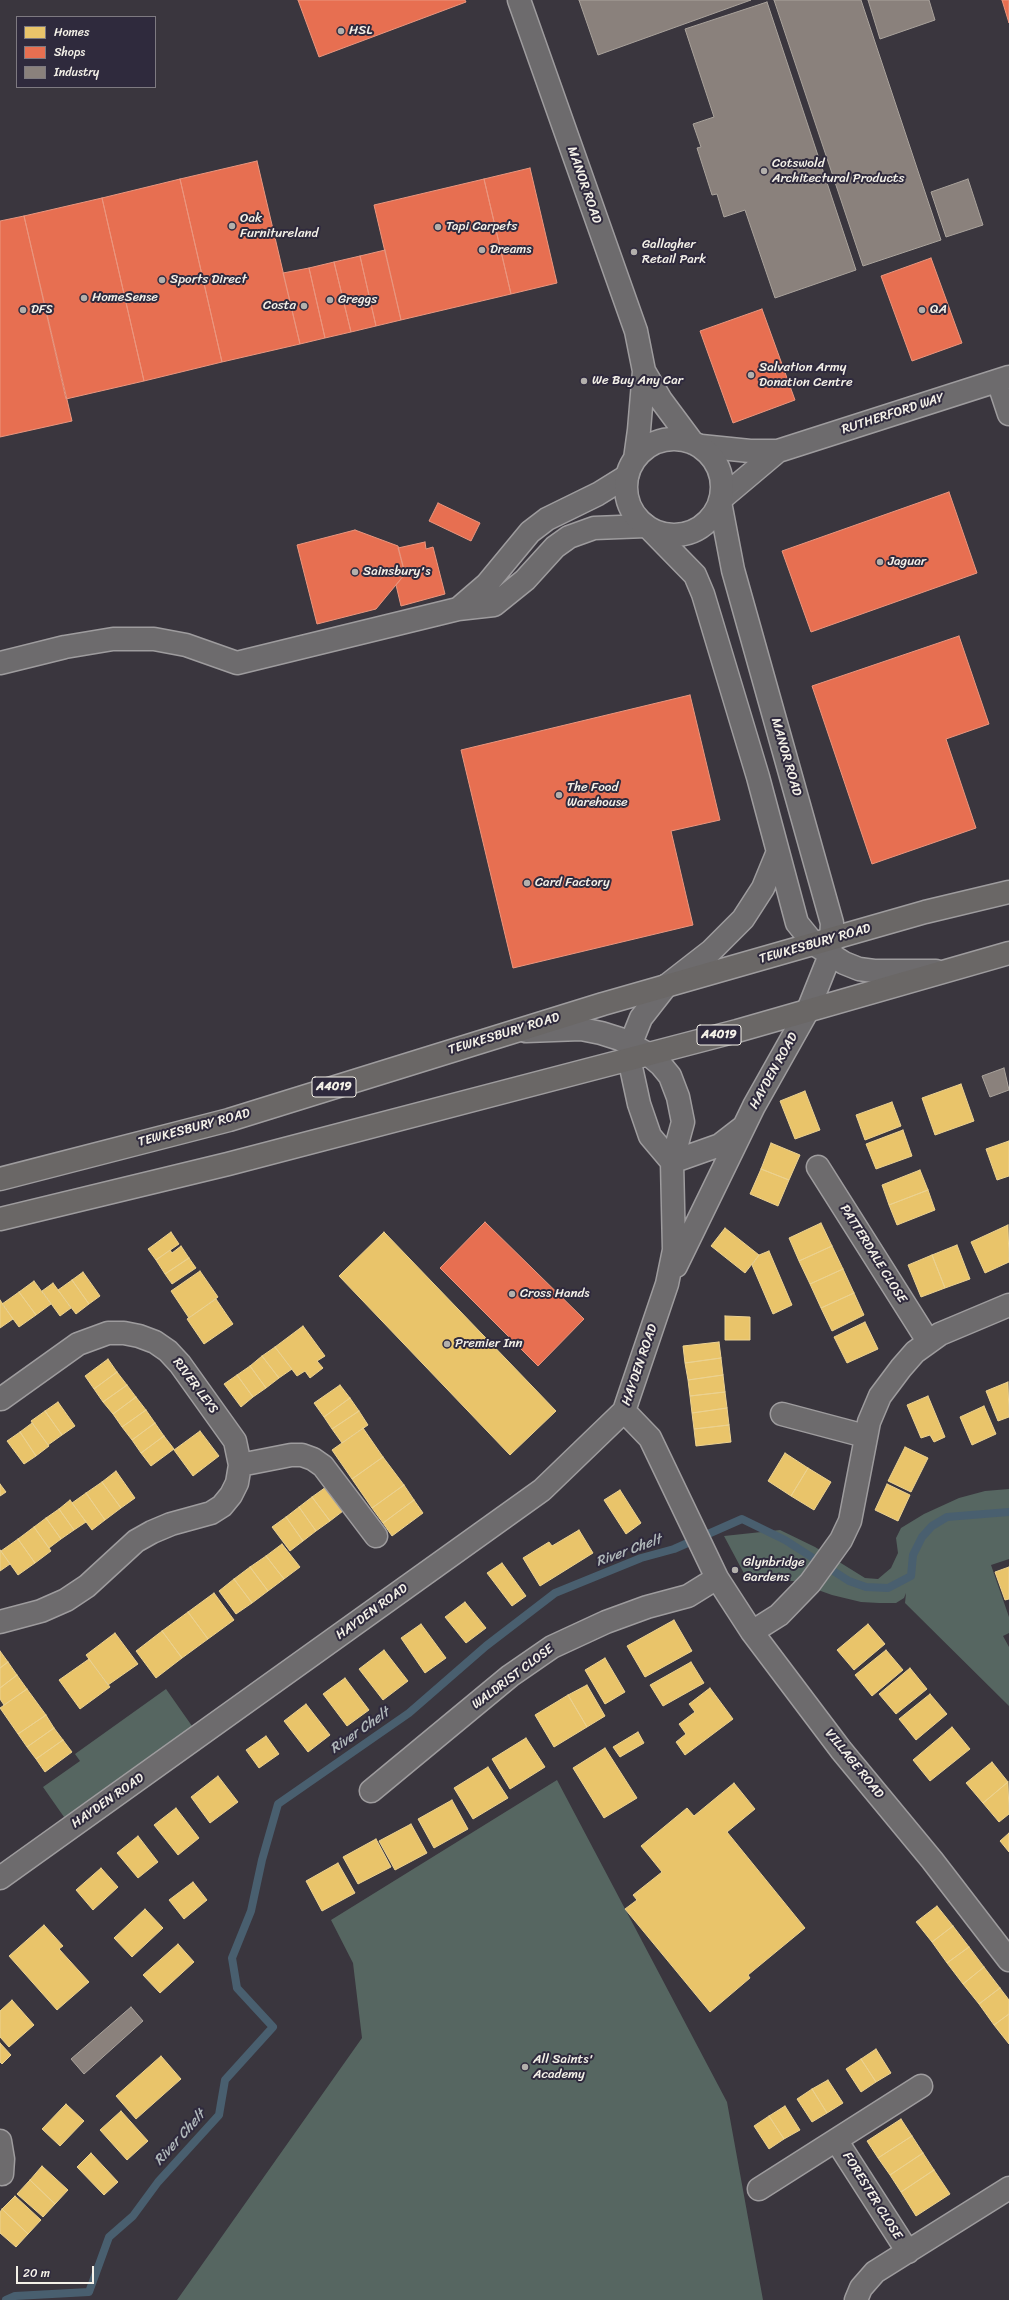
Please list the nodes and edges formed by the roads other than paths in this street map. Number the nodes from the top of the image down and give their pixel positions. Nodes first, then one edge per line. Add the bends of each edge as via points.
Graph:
1 (519, 0) edge
2 (644, 371) junction
3 (1004, 379) edge
4 (1009, 414) edge
5 (697, 445) junction
6 (778, 451) junction
7 (631, 468) junction
8 (720, 500) junction
9 (648, 527) junction
10 (458, 609) junction
11 (0, 663) edge
12 (777, 854) junction
13 (1009, 892) edge
14 (826, 946) junction
15 (1009, 953) edge
16 (946, 971) junction
17 (666, 986) junction
18 (808, 1010) junction
19 (510, 1032) junction
20 (636, 1052) junction
21 (747, 1123) junction
22 (672, 1162) junction
23 (818, 1167) dead end
24 (0, 1178) edge
25 (0, 1219) edge
26 (667, 1284) junction
27 (1009, 1305) edge
28 (928, 1341) junction
29 (1, 1399) edge
30 (624, 1411) junction
31 (782, 1414) dead end
32 (865, 1436) junction
33 (240, 1465) junction
34 (376, 1536) dead end
35 (713, 1570) junction
36 (0, 1622) edge
37 (752, 1632) junction
38 (372, 1791) dead end
39 (0, 1878) edge
40 (1009, 1960) edge
41 (921, 2086) dead end
42 (836, 2140) junction
43 (0, 2141) edge
44 (2, 2174) dead end
45 (1009, 2188) edge
46 (759, 2189) dead end
47 (908, 2252) junction
48 (856, 2300) edge

1 - 2 street, MANOR ROAD via 636,331
2 - 5 street, MANOR ROAD via 662,400
2 - 7 street, MANOR ROAD via 640,430
3 - 4 street
3 - 6 street, RUTHERFORD WAY
5 - 6 street, RUTHERFORD WAY via 750,452
5 - 7 street via 678,439 661,440 646,448
5 - 8 street via 712,457 719,470 722,484
6 - 8 street, RUTHERFORD WAY
7 - 9 street via 626,490 629,504 636,516
7 - 10 street via 598,494 547,519 530,532 487,584
8 - 9 street via 714,514 704,525 692,532 678,535 663,534
8 - 14 street, MANOR ROAD via 733,570 832,923
9 - 10 street via 610,526 580,531 555,547 525,580 494,605
9 - 12 street via 694,575 703,594 758,777
10 - 11 street via 237,663 186,645 154,639 113,639 65,647
12 - 14 street via 797,923
12 - 17 street via 763,888 743,919 711,951
13 - 14 highway, TEWKESBURY ROAD / A4019
14 - 16 street via 859,969
14 - 17 highway, TEWKESBURY ROAD / A4019
14 - 18 street, MANOR ROAD
15 - 16 highway, A4019
16 - 18 highway, A4019
17 - 19 highway, TEWKESBURY ROAD / A4019
17 - 20 street via 641,1018
18 - 20 highway, A4019
18 - 21 street, HAYDEN ROAD via 764,1087
19 - 20 street, HAYDEN ROAD via 581,1029 602,1033
19 - 24 highway, TEWKESBURY ROAD / A4019 via 229,1120
20 - 22 street via 639,1104 650,1136
20 - 22 street, HAYDEN ROAD via 670,1076 678,1097 683,1122
20 - 25 highway, A4019 via 228,1164
21 - 22 street via 720,1146
21 - 26 street, HAYDEN ROAD
22 - 26 street, HAYDEN ROAD via 674,1250
23 - 28 street, PATTERDALE CLOSE
26 - 30 street, HAYDEN ROAD
27 - 28 street
28 - 32 street via 900,1368 888,1384 874,1409
29 - 33 street, RIVER LEYS via 85,1340 108,1333 139,1336 155,1342 180,1364 232,1436 239,1453
30 - 35 street, VILLAGE ROAD via 650,1438
30 - 39 street, HAYDEN ROAD via 542,1490
31 - 32 street
32 - 37 street via 854,1507 841,1540 810,1583 779,1615
33 - 34 street via 291,1455 313,1459 322,1466
33 - 36 street, RIVER LEYS via 237,1483 222,1506 211,1513 171,1524 136,1541 88,1586 66,1600 41,1611
35 - 37 street, VILLAGE ROAD
35 - 38 street, WALDRIST CLOSE via 688,1596 606,1622 572,1636 539,1656 503,1682
37 - 40 street, VILLAGE ROAD via 841,1750 932,1860
41 - 42 street, FORESTER CLOSE
42 - 46 street, FORESTER CLOSE
42 - 47 street, FORESTER CLOSE
43 - 44 street
45 - 47 street, FORESTER CLOSE
47 - 48 street, FORESTER CLOSE via 867,2280

